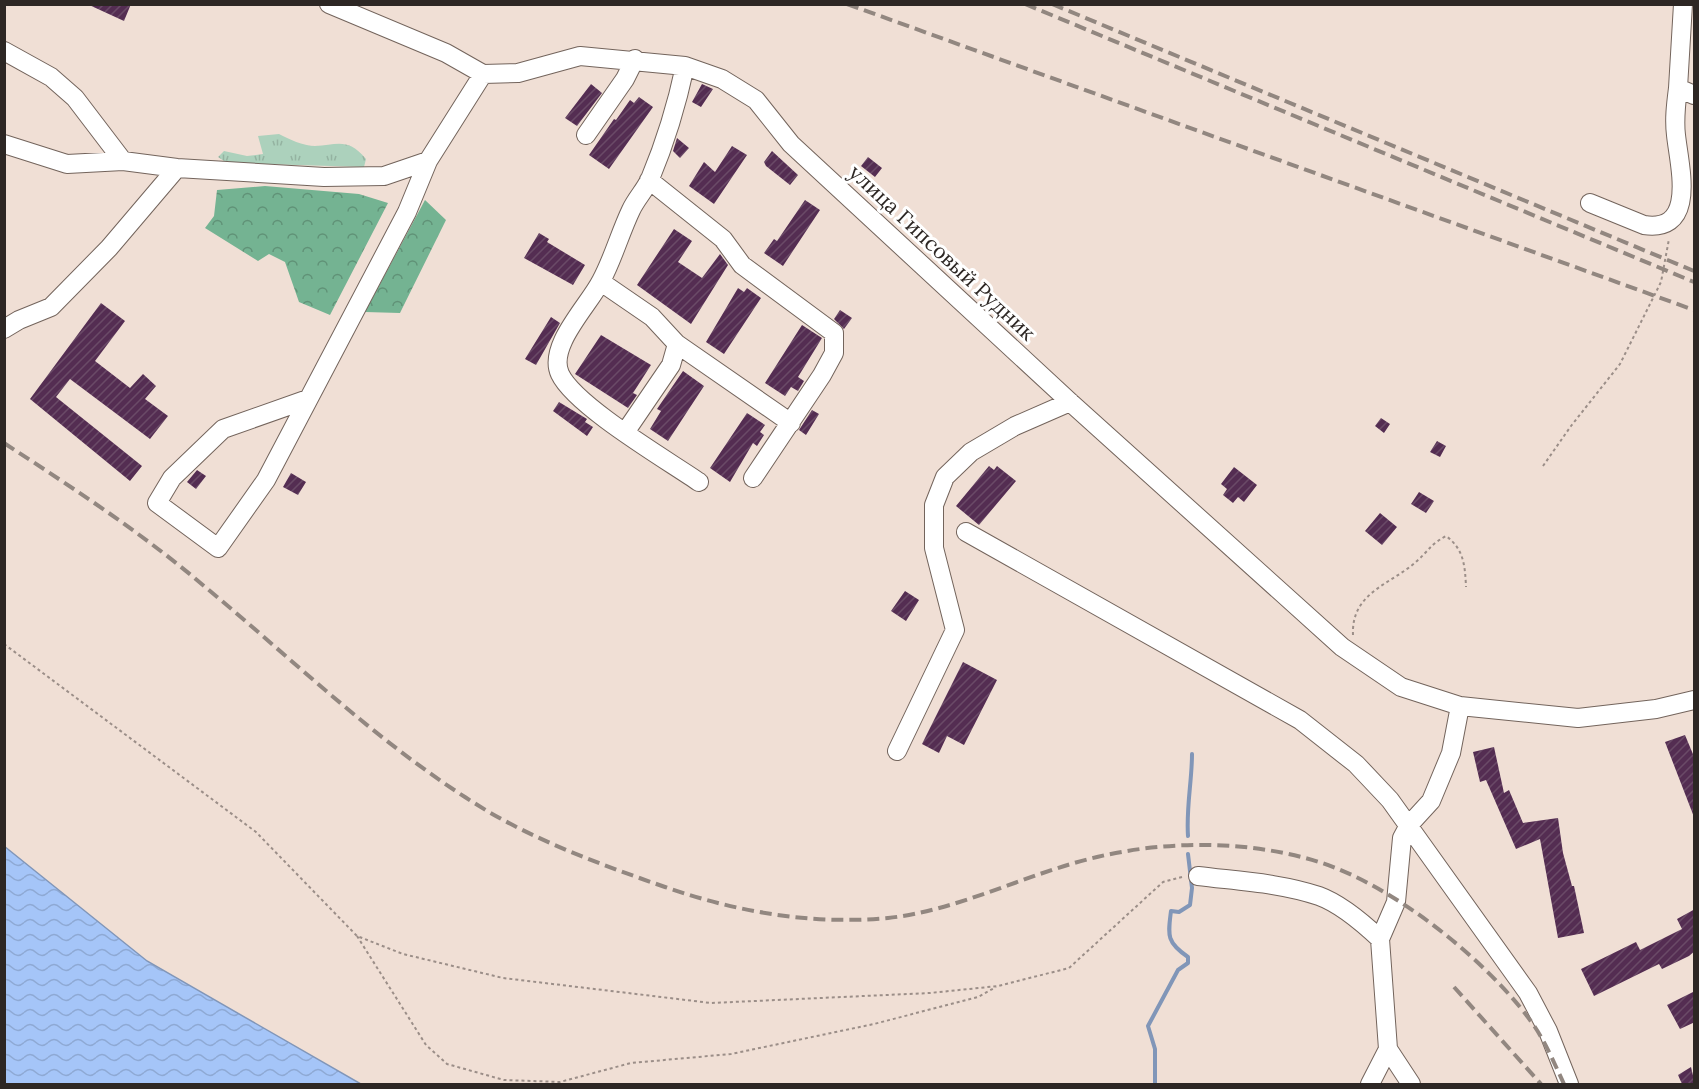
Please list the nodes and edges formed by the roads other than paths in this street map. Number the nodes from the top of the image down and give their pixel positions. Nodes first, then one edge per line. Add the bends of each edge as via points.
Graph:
1 (329, 4) edge
2 (1683, 4) edge
3 (4, 51) edge
4 (635, 59) junction
5 (685, 66) junction
6 (483, 74) junction
7 (1686, 91) edge
8 (586, 135) dead end
9 (4, 144) edge
10 (428, 160) junction
11 (123, 161) junction
12 (177, 168) junction
13 (649, 180) junction
14 (1590, 203) dead end
15 (601, 282) junction
16 (4, 329) edge
17 (677, 344) junction
18 (308, 399) junction
19 (1070, 402) junction
20 (791, 423) junction
21 (626, 431) junction
22 (753, 478) dead end
23 (699, 482) dead end
24 (966, 532) dead end
25 (1695, 700) edge
26 (1460, 706) junction
27 (897, 752) dead end
28 (1409, 825) junction
29 (1198, 876) road end
30 (1380, 939) junction
31 (1388, 1049) junction
32 (1370, 1084) edge
33 (1411, 1084) edge
34 (1569, 1084) edge

1 - 6 street, улица Гипсовый Рудник via 446,53
2 - 7 street
3 - 11 street via 51,77 75,98
4 - 5 street, улица Гипсовый Рудник
4 - 6 street, улица Гипсовый Рудник via 580,56 518,74
4 - 8 street
5 - 13 street
5 - 19 street, улица Гипсовый Рудник via 722,79 756,100 791,144
6 - 10 street
7 - 14 street via 1676,134 1683,189 1669,222 1644,225
9 - 11 street via 67,165
10 - 12 street via 384,176 324,177
10 - 18 street via 406,212
11 - 12 street
12 - 16 street via 109,248 51,307
13 - 15 street via 632,208
13 - 20 street via 723,239 742,265 834,333 834,353
15 - 17 street via 652,318
15 - 21 street via 566,335 558,354 559,371 568,387
17 - 20 street
17 - 21 street via 671,365
18 - 18 street via 266,480 218,548 157,503 172,478 223,429
19 - 26 street, улица Гипсовый Рудник via 1355,656 1401,687
19 - 27 street via 1015,426 971,452 945,477 934,505 934,548 955,630
20 - 22 street
21 - 23 street
24 - 28 street via 1320,733 1374,782
25 - 26 street, улица Гипсовый Рудник via 1578,718
26 - 28 street via 1451,753 1431,801
28 - 30 street via 1400,851 1396,902
28 - 34 street via 1528,993
29 - 30 street via 1281,887 1320,897 1356,918
30 - 31 street
31 - 32 street
31 - 33 street

